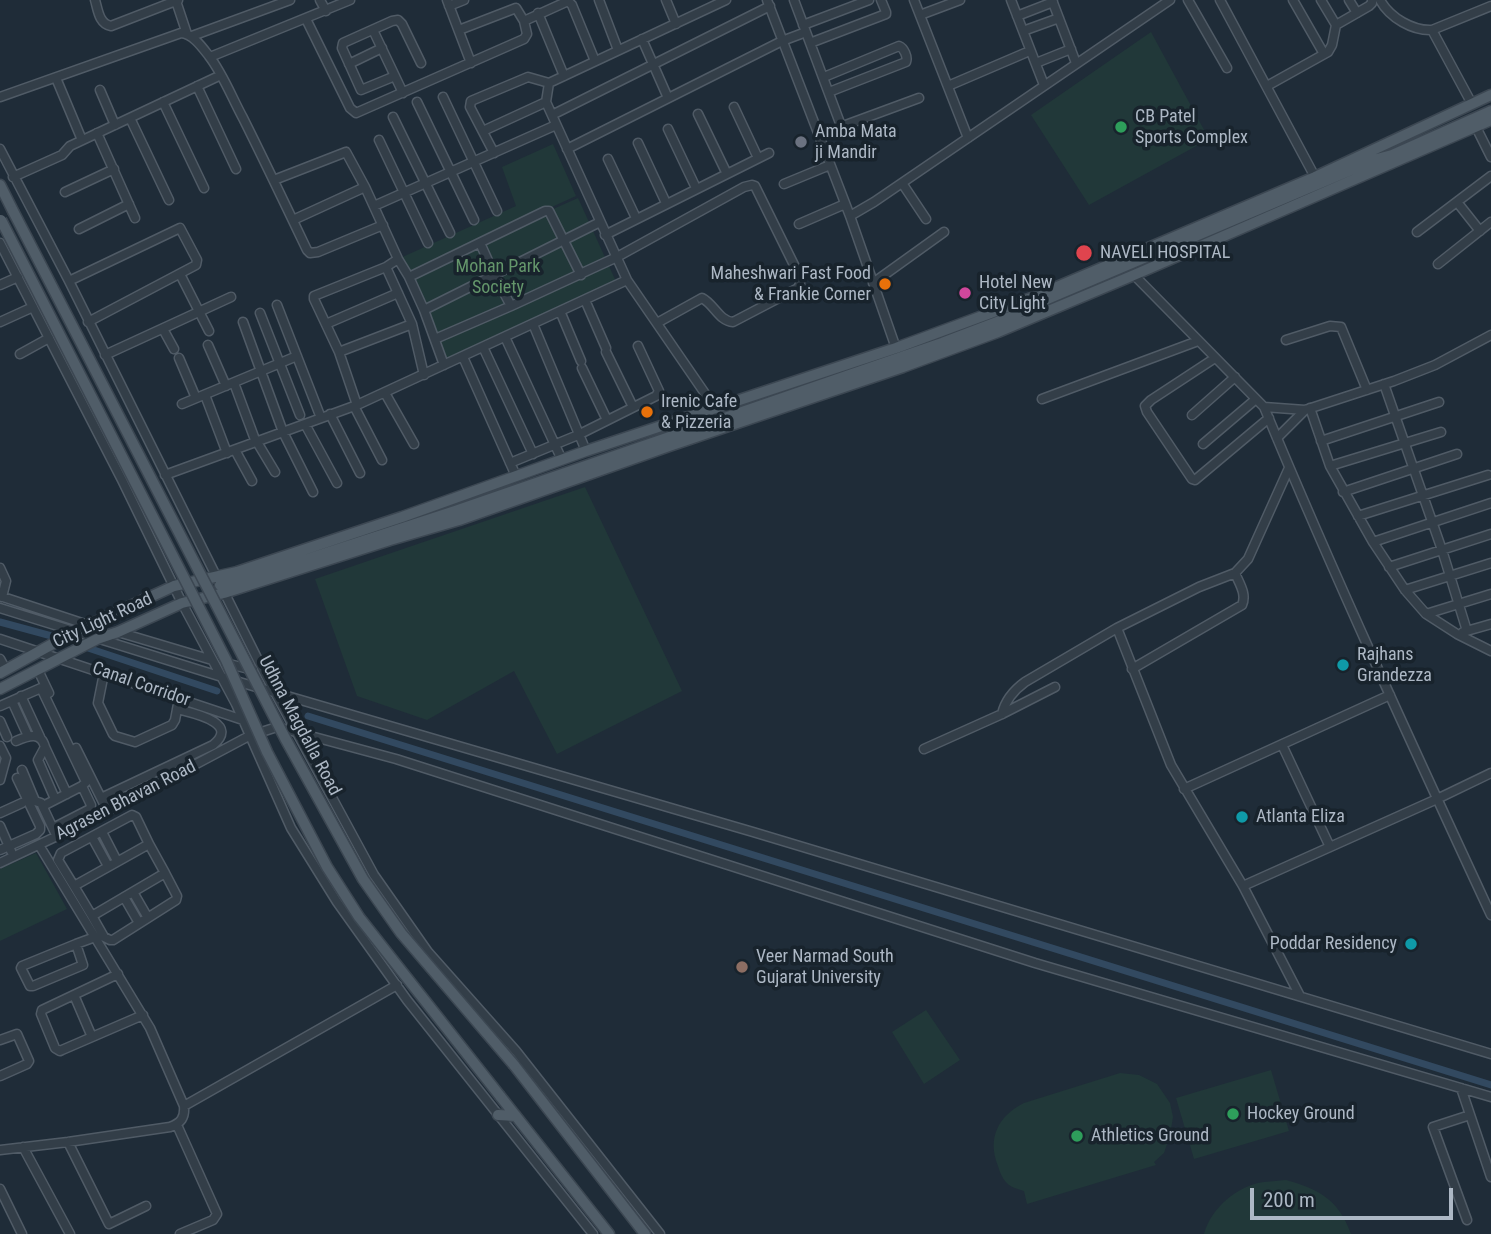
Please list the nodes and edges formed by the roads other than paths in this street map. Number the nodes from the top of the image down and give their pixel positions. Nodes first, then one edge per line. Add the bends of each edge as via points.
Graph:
1 (95, 0) edge
2 (177, 0) edge
3 (290, 0) edge
4 (320, 0) edge
5 (350, 0) edge
6 (464, 0) edge
7 (599, 0) edge
8 (666, 0) edge
9 (726, 0) edge
10 (794, 0) edge
11 (869, 0) edge
12 (881, 0) edge
13 (914, 0) edge
14 (960, 0) edge
15 (1011, 0) edge
16 (1170, 0) edge
17 (1188, 0) edge
18 (1220, 0) edge
19 (1293, 0) edge
20 (1321, 0) edge
21 (1349, 0) edge
22 (1372, 0) edge
23 (1053, 1) edge
24 (1383, 1) edge
25 (448, 3) edge
26 (769, 3) edge
27 (1491, 6) edge
28 (326, 11) junction
29 (538, 13) junction
30 (1357, 13) junction
31 (920, 15) junction
32 (1017, 16) junction
33 (1059, 18) junction
34 (306, 19) junction
35 (524, 21) junction
36 (676, 24) junction
37 (1336, 25) junction
38 (804, 29) junction
39 (373, 30) junction
40 (459, 30) junction
41 (1433, 30) junction
42 (1023, 31) junction
43 (190, 35) junction
44 (642, 39) junction
45 (782, 41) junction
46 (810, 43) junction
47 (382, 48) junction
48 (1071, 49) junction
49 (618, 50) junction
50 (1025, 53) dead end
51 (1324, 54) junction
52 (210, 57) junction
53 (595, 61) junction
54 (421, 63) dead end
55 (471, 63) junction
56 (1036, 63) junction
57 (1076, 63) junction
58 (349, 64) junction
59 (653, 65) junction
60 (1227, 68) dead end
61 (221, 75) junction
62 (395, 76) junction
63 (564, 76) junction
64 (824, 77) junction
65 (55, 78) junction
66 (549, 83) junction
67 (1044, 85) junction
68 (197, 86) junction
69 (948, 86) junction
70 (1267, 86) junction
71 (100, 90) dead end
72 (829, 92) junction
73 (403, 93) junction
74 (1491, 95) edge
75 (0, 97) edge
76 (443, 97) dead end
77 (668, 98) junction
78 (919, 98) dead end
79 (163, 102) junction
80 (417, 102) dead end
81 (546, 102) junction
82 (1491, 102) edge
83 (1472, 104) junction
84 (734, 107) dead end
85 (1491, 111) edge
86 (698, 114) dead end
87 (552, 115) junction
88 (130, 117) junction
89 (393, 117) dead end
90 (1491, 120) edge
91 (115, 125) junction
92 (556, 125) junction
93 (1476, 127) junction
94 (668, 129) dead end
95 (482, 131) junction
96 (97, 133) junction
97 (968, 138) junction
98 (82, 140) junction
99 (379, 140) dead end
100 (638, 142) dead end
101 (0, 149) edge
102 (567, 149) junction
103 (494, 153) junction
104 (769, 153) dead end
105 (1491, 157) edge
106 (758, 158) junction
107 (608, 159) dead end
108 (1377, 159) junction
109 (474, 161) junction
110 (830, 165) junction
111 (114, 169) junction
112 (236, 169) dead end
113 (452, 171) junction
114 (727, 174) junction
115 (1491, 176) edge
116 (13, 177) junction
117 (1315, 177) junction
118 (274, 180) junction
119 (426, 182) junction
120 (902, 183) junction
121 (784, 184) dead end
122 (0, 185) edge
123 (365, 187) junction
124 (204, 188) dead end
125 (696, 188) junction
126 (65, 192) dead end
127 (404, 192) junction
128 (169, 200) dead end
129 (1457, 202) junction
130 (666, 203) junction
131 (129, 204) junction
132 (845, 204) junction
133 (374, 206) junction
134 (497, 211) dead end
135 (850, 216) junction
136 (135, 218) dead end
137 (636, 218) junction
138 (1, 219) edge
139 (926, 219) dead end
140 (293, 220) junction
141 (474, 220) dead end
142 (600, 222) junction
143 (1491, 222) edge
144 (799, 224) dead end
145 (383, 225) junction
146 (79, 229) dead end
147 (1480, 231) junction
148 (944, 232) dead end
149 (1416, 232) dead end
150 (450, 233) dead end
151 (605, 235) junction
152 (564, 240) junction
153 (0, 243) edge
154 (428, 243) dead end
155 (480, 243) junction
156 (617, 257) junction
157 (398, 259) junction
158 (1437, 264) dead end
159 (386, 267) junction
160 (180, 274) junction
161 (581, 275) junction
162 (1134, 275) junction
163 (495, 276) junction
164 (18, 277) junction
165 (409, 277) junction
166 (627, 280) junction
167 (69, 281) junction
168 (873, 283) junction
169 (0, 285) edge
170 (398, 293) junction
171 (230, 298) dead end
172 (585, 300) junction
173 (277, 305) dead end
174 (33, 306) junction
175 (511, 306) junction
176 (424, 310) junction
177 (561, 311) junction
178 (199, 312) junction
179 (260, 313) dead end
180 (88, 322) junction
181 (243, 322) dead end
182 (0, 323) edge
183 (657, 323) junction
184 (326, 324) junction
185 (412, 324) junction
186 (533, 324) junction
187 (163, 328) junction
188 (209, 331) dead end
189 (287, 331) junction
190 (1491, 335) edge
191 (505, 337) junction
192 (49, 338) junction
193 (270, 338) junction
194 (435, 339) junction
195 (1286, 340) dead end
196 (1198, 341) junction
197 (208, 345) dead end
198 (638, 346) dead end
199 (483, 347) junction
200 (174, 349) dead end
201 (339, 352) junction
202 (20, 354) dead end
203 (105, 355) junction
204 (297, 356) junction
205 (899, 356) junction
206 (463, 357) junction
207 (179, 358) dead end
208 (1215, 358) junction
209 (279, 364) junction
210 (444, 365) junction
211 (261, 372) junction
212 (424, 374) junction
213 (1235, 377) junction
214 (306, 380) junction
215 (230, 384) junction
216 (1384, 384) junction
217 (289, 387) junction
218 (1367, 390) junction
219 (385, 393) junction
220 (205, 395) junction
221 (196, 398) junction
222 (1042, 399) dead end
223 (1256, 399) junction
224 (1439, 402) dead end
225 (182, 404) dead end
226 (355, 406) junction
227 (633, 407) junction
228 (1264, 407) junction
229 (715, 408) junction
230 (1308, 409) junction
231 (330, 414) junction
232 (299, 415) dead end
233 (1192, 415) dead end
234 (1396, 416) junction
235 (321, 418) junction
236 (1269, 418) junction
237 (607, 420) junction
238 (305, 424) junction
239 (283, 432) junction
240 (1441, 432) dead end
241 (578, 435) junction
242 (1277, 438) junction
243 (258, 441) junction
244 (1321, 441) junction
245 (1406, 443) junction
246 (414, 444) dead end
247 (555, 444) junction
248 (1203, 444) dead end
249 (231, 451) junction
250 (586, 451) junction
251 (533, 453) junction
252 (1457, 454) dead end
253 (382, 460) dead end
254 (562, 460) junction
255 (510, 463) junction
256 (1330, 466) junction
257 (1289, 468) junction
258 (1414, 468) junction
259 (275, 472) dead end
260 (360, 473) dead end
261 (165, 475) junction
262 (1488, 475) dead end
263 (516, 476) junction
264 (252, 481) dead end
265 (337, 483) dead end
266 (313, 492) dead end
267 (1343, 492) junction
268 (1423, 496) junction
269 (1491, 503) edge
270 (1358, 516) junction
271 (1433, 523) junction
272 (1491, 534) edge
273 (1373, 542) junction
274 (1442, 550) junction
275 (1491, 563) edge
276 (1389, 567) junction
277 (0, 568) edge
278 (1235, 573) junction
279 (1450, 577) junction
280 (220, 585) junction
281 (173, 586) junction
282 (1405, 590) junction
283 (1491, 594) edge
284 (1, 597) edge
285 (182, 603) junction
286 (1458, 604) junction
287 (0, 608) edge
288 (1426, 614) junction
289 (1491, 624) edge
290 (88, 625) junction
291 (1117, 628) junction
292 (76, 631) junction
293 (1466, 631) junction
294 (118, 632) junction
295 (1457, 634) junction
296 (0, 639) edge
297 (97, 639) junction
298 (40, 651) junction
299 (1491, 651) edge
300 (61, 658) junction
301 (0, 659) edge
302 (211, 659) junction
303 (1132, 668) junction
304 (3, 671) edge
305 (104, 673) junction
306 (265, 674) junction
307 (40, 675) junction
308 (222, 677) junction
309 (4, 687) edge
310 (1055, 687) dead end
311 (275, 692) junction
312 (1390, 695) junction
313 (180, 698) junction
314 (16, 699) junction
315 (0, 706) edge
316 (177, 709) junction
317 (1002, 715) junction
318 (242, 719) junction
319 (0, 721) edge
320 (266, 729) junction
321 (296, 732) junction
322 (28, 736) junction
323 (249, 736) junction
324 (40, 737) junction
325 (0, 746) edge
326 (45, 747) junction
327 (925, 749) dead end
328 (1284, 749) dead end
329 (1491, 773) edge
330 (0, 780) edge
331 (82, 786) junction
332 (1184, 789) junction
333 (66, 794) junction
334 (101, 798) junction
335 (55, 799) junction
336 (1437, 799) junction
337 (22, 803) dead end
338 (43, 806) junction
339 (108, 811) junction
340 (0, 813) edge
341 (89, 821) junction
342 (0, 826) edge
343 (53, 828) junction
344 (97, 835) junction
345 (57, 837) junction
346 (149, 844) junction
347 (39, 845) junction
348 (9, 846) junction
349 (1330, 847) junction
350 (0, 850) edge
351 (14, 856) junction
352 (117, 861) junction
353 (0, 863) edge
354 (108, 866) junction
355 (165, 873) junction
356 (74, 886) junction
357 (1242, 886) junction
358 (133, 892) junction
359 (124, 897) junction
360 (77, 899) junction
361 (1491, 915) edge
362 (92, 916) junction
363 (148, 918) junction
364 (139, 923) junction
365 (95, 936) junction
366 (76, 944) junction
367 (118, 974) junction
368 (397, 985) junction
369 (74, 995) junction
370 (1300, 996) junction
371 (142, 1015) junction
372 (92, 1037) junction
373 (0, 1040) edge
374 (1491, 1054) edge
375 (0, 1076) edge
376 (1461, 1088) junction
377 (1491, 1097) edge
378 (184, 1106) junction
379 (498, 1115) junction
380 (1470, 1115) junction
381 (516, 1116) junction
382 (177, 1125) junction
383 (68, 1142) junction
384 (23, 1147) junction
385 (0, 1150) edge
386 (1491, 1177) edge
387 (0, 1189) edge
388 (146, 1206) dead end
389 (1467, 1220) dead end
390 (22, 1234) edge
391 (70, 1234) edge
392 (180, 1234) edge
393 (593, 1234) edge
394 (609, 1234) edge
395 (645, 1234) edge
396 (660, 1234) edge

1 - 2 street via 107,26
2 - 43 street
3 - 43 street
4 - 28 street
5 - 28 street
6 - 25 street
7 - 49 street
8 - 36 street
9 - 36 street
10 - 38 street
11 - 38 street
12 - 46 street via 886,14
13 - 31 street
14 - 31 street
15 - 32 street
16 - 57 street
17 - 60 street
18 - 70 street
19 - 51 street
20 - 37 street
21 - 30 street
22 - 30 street
23 - 32 street
23 - 33 street
24 - 41 street via 1387,10 1410,26
25 - 40 street
26 - 45 street
26 - 59 street
27 - 41 street
28 - 34 street
29 - 35 street
29 - 53 street via 570,2
29 - 63 street
30 - 37 street
31 - 69 street
32 - 42 street
33 - 42 street
33 - 48 street
34 - 52 street
34 - 73 street via 352,111 360,112
35 - 40 street via 513,9
35 - 55 street via 524,39
36 - 44 street
37 - 51 street via 1330,49
38 - 45 street
38 - 46 street
39 - 47 street
39 - 54 street via 400,21
39 - 58 street via 343,43
40 - 55 street
41 - 83 street
42 - 56 street
43 - 52 street
43 - 65 street via 181,33
44 - 49 street
44 - 59 street
45 - 77 street
45 - 110 street
46 - 64 street
47 - 58 street
47 - 62 street
48 - 56 street
48 - 57 street
49 - 53 street
50 - 69 street
51 - 70 street
52 - 61 street
53 - 63 street
55 - 73 street
56 - 67 street
57 - 67 street
58 - 62 street via 361,90
59 - 77 street
59 - 87 street
61 - 68 street
61 - 118 street
62 - 73 street
63 - 66 street
64 - 72 street
64 - 72 street via 899,46 907,57 906,62
65 - 75 street
65 - 98 street
66 - 81 street
66 - 95 street via 528,77 473,99 470,107
67 - 97 street
68 - 79 street
68 - 112 street
69 - 97 street
70 - 117 street
71 - 91 street
72 - 78 street via 843,125
74 - 83 main road
76 - 109 street
77 - 102 street
79 - 88 street
79 - 124 street
80 - 113 street
81 - 87 street
81 - 95 street
82 - 108 main road
83 - 117 main road
84 - 106 street
85 - 108 main road
86 - 114 street
87 - 92 street
88 - 91 street
88 - 128 street
89 - 119 street
90 - 93 main road
91 - 96 street
92 - 102 street
92 - 103 street
93 - 105 street
93 - 162 main road
94 - 125 street
95 - 103 street
96 - 98 street
96 - 111 street
97 - 120 street
98 - 116 street via 62,155
99 - 127 street
100 - 130 street
101 - 116 street
102 - 142 street
103 - 109 street
104 - 106 street
106 - 114 street
107 - 137 street
108 - 205 main road via 1024,309
109 - 113 street
109 - 134 street
110 - 121 street
110 - 132 street
111 - 126 street
111 - 131 street
113 - 119 street
113 - 141 street
114 - 125 street
115 - 129 street
116 - 167 street
117 - 205 main road
118 - 123 street via 346,152
118 - 140 street
119 - 127 street
119 - 150 street
120 - 135 street
120 - 139 street
122 - 395 main road, Udhna Magdalla Road, bridge via 285,738 363,879 401,933 514,1065
123 - 133 street
123 - 140 street
125 - 130 street
127 - 133 street
127 - 154 street
129 - 147 street
129 - 149 street
130 - 137 street
131 - 136 street
131 - 146 street
132 - 135 street
132 - 144 street
133 - 145 street
135 - 168 street
137 - 151 street
138 - 381 main road, Udhna Magdalla Road, bridge via 327,867 359,917
140 - 145 street via 307,250 314,253
142 - 151 street
142 - 152 street
143 - 147 street
145 - 157 street
147 - 158 street
148 - 168 street
151 - 156 street
152 - 155 street via 545,211
152 - 161 street
152 - 163 street
153 - 164 street
155 - 163 street
155 - 165 street
156 - 161 street
156 - 166 street
156 - 183 street via 744,187 758,189 800,277 798,288 729,323 702,298
157 - 159 street
157 - 165 street
159 - 170 street
159 - 184 street via 316,294
160 - 167 street via 198,263 180,228
160 - 178 street
160 - 180 street
161 - 175 street
162 - 196 street
162 - 205 main road via 1001,331
163 - 175 street
163 - 176 street
164 - 169 street
164 - 174 street
165 - 176 street
166 - 172 street
166 - 183 street
167 - 180 street
168 - 205 street
170 - 184 street
170 - 185 street
171 - 178 street
172 - 177 street
172 - 227 street
173 - 189 street
174 - 182 street
174 - 192 street
175 - 194 street
176 - 194 street
177 - 186 street
177 - 237 street
178 - 187 street
178 - 188 street
179 - 193 street
180 - 203 street
181 - 211 street
183 - 229 street
184 - 201 street
185 - 201 street
185 - 212 street
186 - 191 street
186 - 241 street
187 - 200 street
187 - 203 street
189 - 193 street
189 - 204 street
190 - 216 street via 1435,365
191 - 199 street
191 - 247 street
192 - 202 street
192 - 281 street
193 - 209 street
194 - 210 street
195 - 218 street via 1330,326 1341,327
196 - 208 street
196 - 222 street
197 - 215 street
198 - 227 street via 659,391
199 - 206 street
199 - 251 street
201 - 226 street
203 - 261 street
204 - 209 street
204 - 214 street
205 - 229 main road
205 - 280 main road via 388,529 274,563
205 - 280 main road via 666,447 459,520
206 - 210 street
206 - 255 street
207 - 221 street
208 - 213 street
208 - 236 street via 1145,406 1192,479
209 - 211 street
209 - 217 street
210 - 212 street
211 - 215 street
211 - 239 street
212 - 219 street
213 - 223 street
213 - 233 street
214 - 217 street
214 - 235 street
215 - 220 street
215 - 243 street
216 - 218 street
216 - 234 street
217 - 232 street
218 - 230 street
219 - 226 street
219 - 246 street
220 - 221 street
220 - 249 street
221 - 225 street
223 - 228 street
223 - 248 street
224 - 234 street
226 - 231 street
226 - 253 street
227 - 237 street
228 - 230 street
228 - 236 street
229 - 250 main road
230 - 242 street
230 - 244 street
231 - 235 street
231 - 260 street
234 - 244 street
234 - 245 street
235 - 238 street
236 - 242 street
237 - 241 street
238 - 239 street
238 - 265 street
239 - 243 street
239 - 266 street
240 - 245 street
241 - 247 street
241 - 250 street
242 - 257 street
243 - 249 street
243 - 259 street
244 - 256 street
245 - 256 street
245 - 258 street
247 - 251 street
247 - 254 street
249 - 261 street
249 - 264 street
250 - 254 main road
251 - 255 street
252 - 258 street
254 - 263 main road
255 - 263 street
256 - 267 street
257 - 278 street via 1248,559
257 - 312 street
258 - 267 street
258 - 268 street
261 - 280 street
262 - 268 street
263 - 280 main road
267 - 270 street
268 - 270 street
268 - 271 street
269 - 271 street
270 - 273 street
271 - 273 street
271 - 274 street
272 - 274 street
273 - 276 street
274 - 276 street
274 - 279 street
275 - 279 street
276 - 282 street
277 - 284 street via 6,581
278 - 291 street
278 - 303 street via 1244,595 1242,605
279 - 282 street
279 - 286 street
280 - 281 main road
280 - 285 main road, City Light Road
280 - 306 street
281 - 285 street
281 - 290 main road
282 - 288 street
283 - 286 street
284 - 290 street
285 - 294 main road, City Light Road
285 - 302 street
286 - 288 street
286 - 293 street
287 - 292 street
288 - 295 street
289 - 293 street
290 - 292 main road
291 - 303 street
291 - 317 street via 1021,685 1006,702
292 - 297 street
292 - 298 main road
293 - 295 street
294 - 297 main road, City Light Road
294 - 302 street
295 - 299 street
296 - 298 street, Canal Corridor
297 - 300 main road, City Light Road
297 - 308 street
298 - 300 street, Canal Corridor
298 - 304 main road
300 - 305 street, Canal Corridor
300 - 307 main road, City Light Road
301 - 304 street
302 - 306 street
302 - 308 street
303 - 332 street
305 - 313 street, Canal Corridor
305 - 316 street via 98,703 115,736 138,741 172,726
306 - 311 street
307 - 309 main road, City Light Road
307 - 334 street
308 - 311 street
308 - 318 street
309 - 314 street
310 - 317 street
311 - 321 street
311 - 370 street
312 - 332 street
312 - 336 street
313 - 316 street
313 - 318 street, Canal Corridor
314 - 315 street
314 - 322 street
314 - 324 street
314 - 331 street via 42,689 86,782
316 - 334 street via 214,720 220,727 218,741
317 - 327 street
318 - 320 street, Canal Corridor
318 - 323 street
319 - 322 street via 11,739
320 - 321 street
320 - 323 street
321 - 376 street via 1035,963
321 - 396 street via 374,875 428,952 516,1051
322 - 324 street
323 - 339 street, Agrasen Bhavan Road
323 - 368 street via 291,828
324 - 326 street
325 - 330 street via 6,758
326 - 333 street
326 - 335 street via 38,760
328 - 349 street
329 - 336 street
331 - 333 street
331 - 343 street via 90,809
332 - 357 street
333 - 335 street
334 - 339 street
335 - 338 street
336 - 349 street
336 - 361 street
337 - 340 street
338 - 343 street
338 - 348 street via 35,801 20,774 40,830
339 - 341 street, Agrasen Bhavan Road
341 - 344 street
341 - 345 street, Agrasen Bhavan Road
342 - 348 street
343 - 345 street
344 - 346 street via 134,815
344 - 352 street
344 - 354 street
344 - 356 street via 58,857
345 - 347 street, Agrasen Bhavan Road
346 - 352 street
346 - 355 street
347 - 351 street, Agrasen Bhavan Road
347 - 360 street
348 - 350 street
348 - 351 street
349 - 357 street
351 - 353 street, Agrasen Bhavan Road
352 - 354 street
354 - 356 street
355 - 358 street
355 - 363 street via 177,898
356 - 360 street
357 - 370 street
358 - 359 street
358 - 363 street
359 - 362 street
359 - 364 street
360 - 362 street
360 - 365 street
362 - 364 street via 110,940
363 - 364 street
365 - 366 street
365 - 367 street
366 - 366 street via 83,965 30,986 22,966
367 - 369 street
367 - 371 street
368 - 378 street
368 - 379 street
369 - 372 street
369 - 372 street via 40,1014 57,1050
370 - 374 street
371 - 372 street
371 - 378 street
373 - 375 street via 17,1034 29,1062
376 - 377 street
376 - 380 street
378 - 382 street via 185,1114
379 - 381 main road
379 - 393 street
380 - 386 street
380 - 389 street via 1433,1126
381 - 394 main road, Udhna Magdalla Road
382 - 383 street
382 - 392 street via 217,1214
383 - 384 street
383 - 388 street via 108,1224
384 - 385 street
384 - 391 street
387 - 390 street

